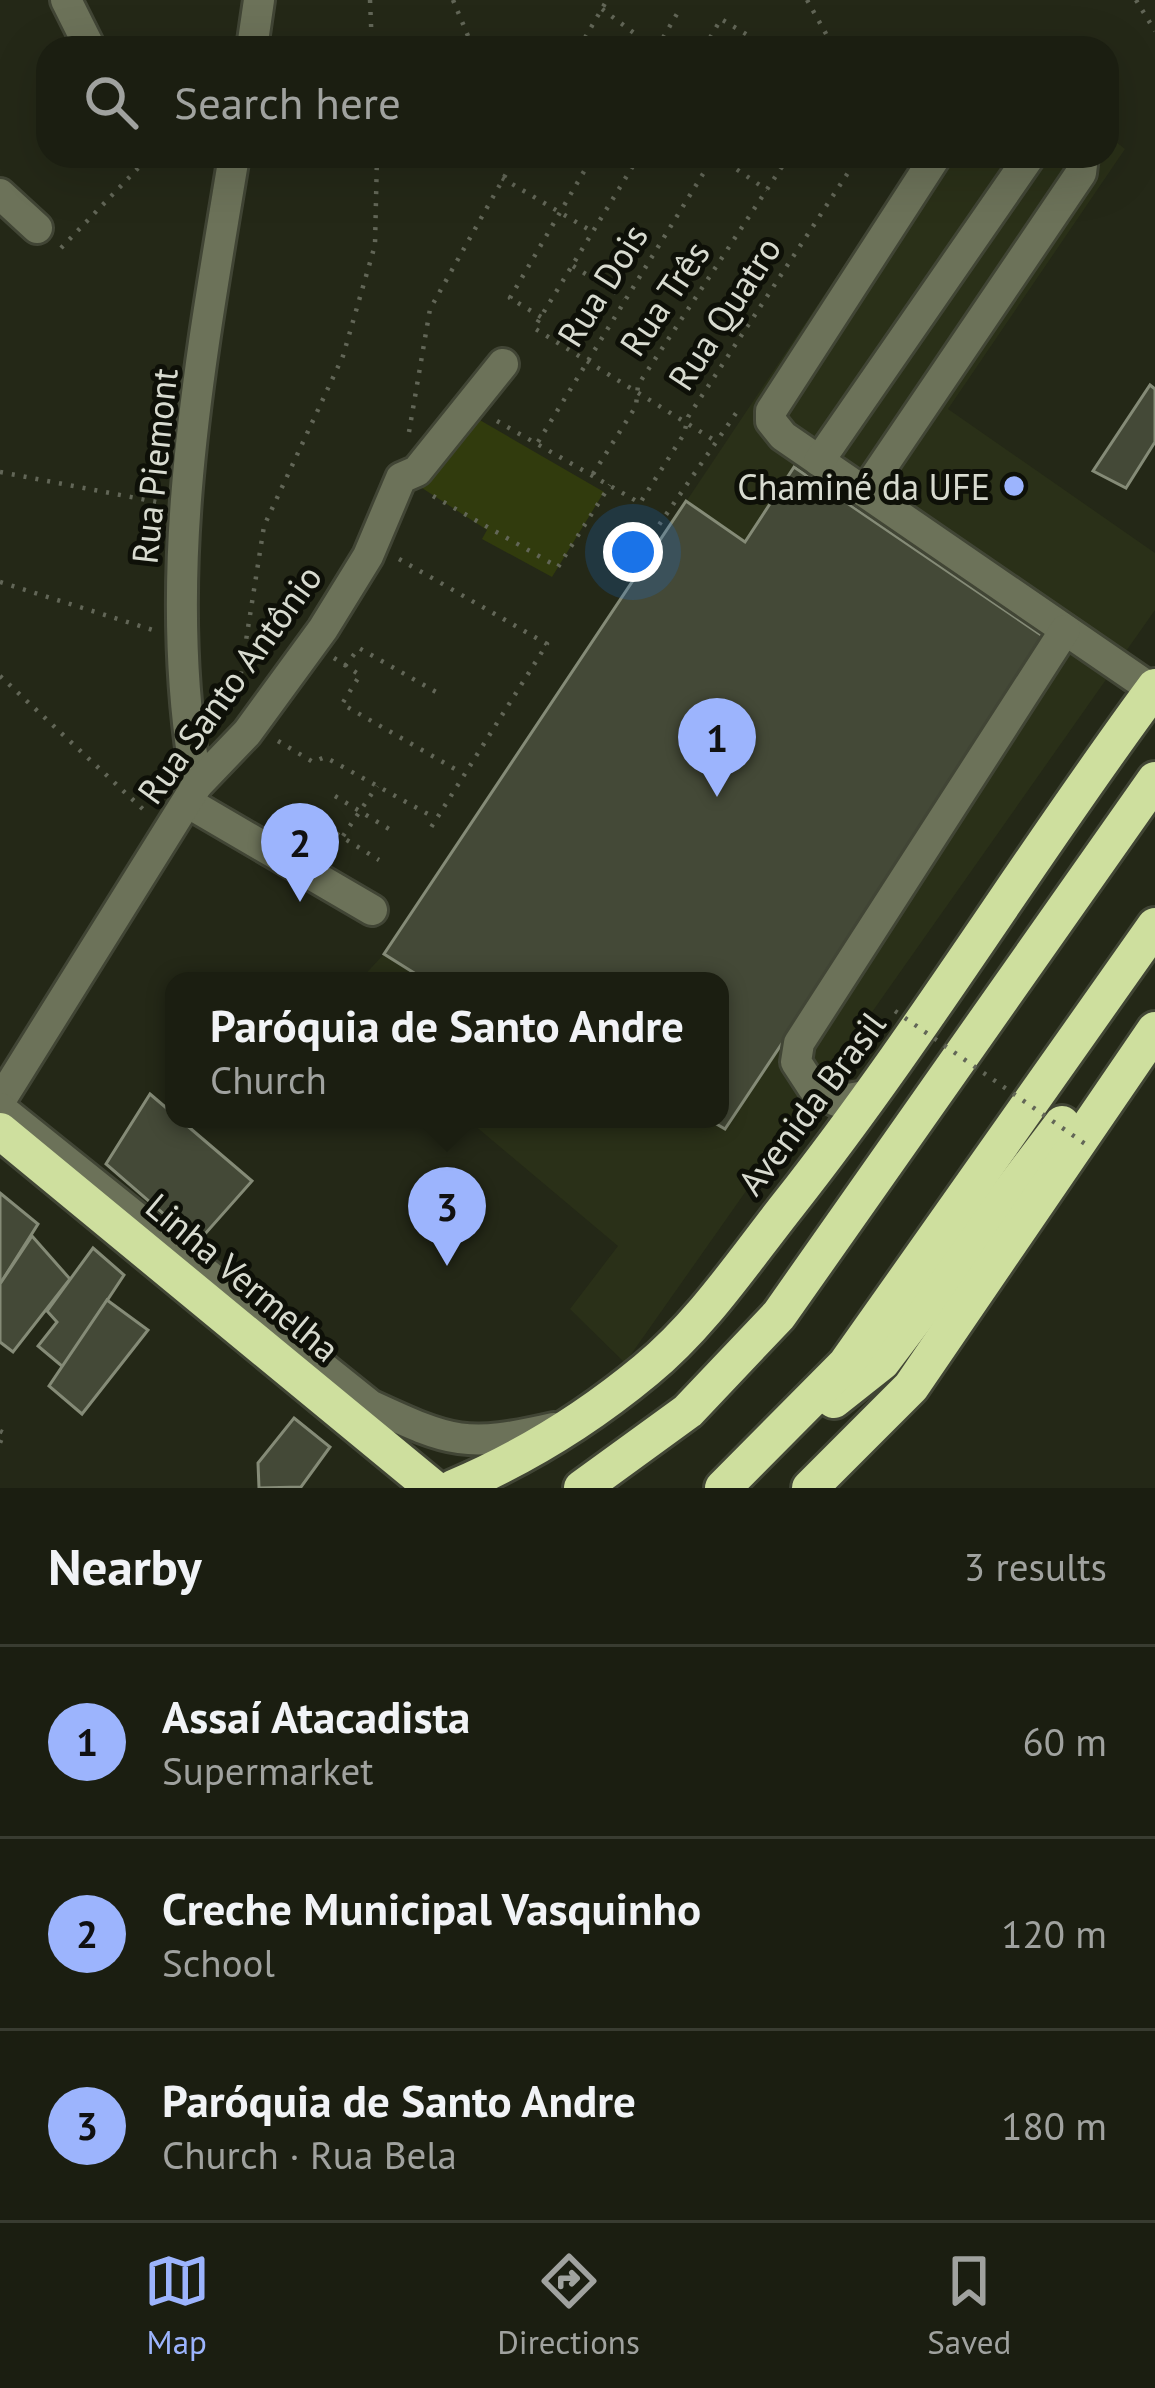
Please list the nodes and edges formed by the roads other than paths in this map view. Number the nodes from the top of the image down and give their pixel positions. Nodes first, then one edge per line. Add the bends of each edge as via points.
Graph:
1 (66, 0) edge
2 (260, 0) edge
3 (84, 36) edge
4 (254, 36) edge
5 (232, 168) edge
6 (928, 168) edge
7 (1022, 168) edge
8 (1082, 168) edge
9 (0, 194) edge
10 (49, 238) road end
11 (503, 364) dead end
12 (819, 460) junction
13 (865, 492) junction
14 (1065, 630) junction
15 (1154, 688) edge
16 (1155, 780) edge
17 (192, 794) junction
18 (372, 910) dead end
19 (1155, 926) edge
20 (1155, 1030) edge
21 (1112, 1088) junction
22 (871, 1095) junction
23 (0, 1104) edge
24 (0, 1131) edge
25 (0, 1158) edge
26 (578, 1423) junction
27 (728, 1484) edge
28 (397, 1488) edge
29 (433, 1488) edge
30 (453, 1488) edge
31 (582, 1488) edge
32 (810, 1488) edge

1 - 3 street
2 - 4 street
5 - 17 street, Rua Piemont via 186,507 179,638
6 - 12 street via 771,411 783,436
7 - 12 street
8 - 13 street
9 - 10 street
11 - 17 street, Rua Santo Antônio via 417,471 401,478 323,629
12 - 13 street
13 - 14 street
14 - 15 street
14 - 22 street via 799,1043 796,1062 813,1088 836,1101
15 - 22 highway, Avenida Brasil
16 - 31 highway via 779,1315 688,1411
17 - 18 street
17 - 23 street, Rua Santo Antônio
19 - 27 highway via 846,1364
20 - 21 highway
21 - 27 highway via 1082,1098 882,1362
21 - 32 highway via 911,1387
22 - 26 highway, Avenida Brasil via 706,1311
23 - 26 street via 370,1405 432,1434 487,1443
24 - 29 highway, Linha Vermelha
25 - 28 highway, Linha Vermelha
26 - 30 highway, Avenida Brasil

